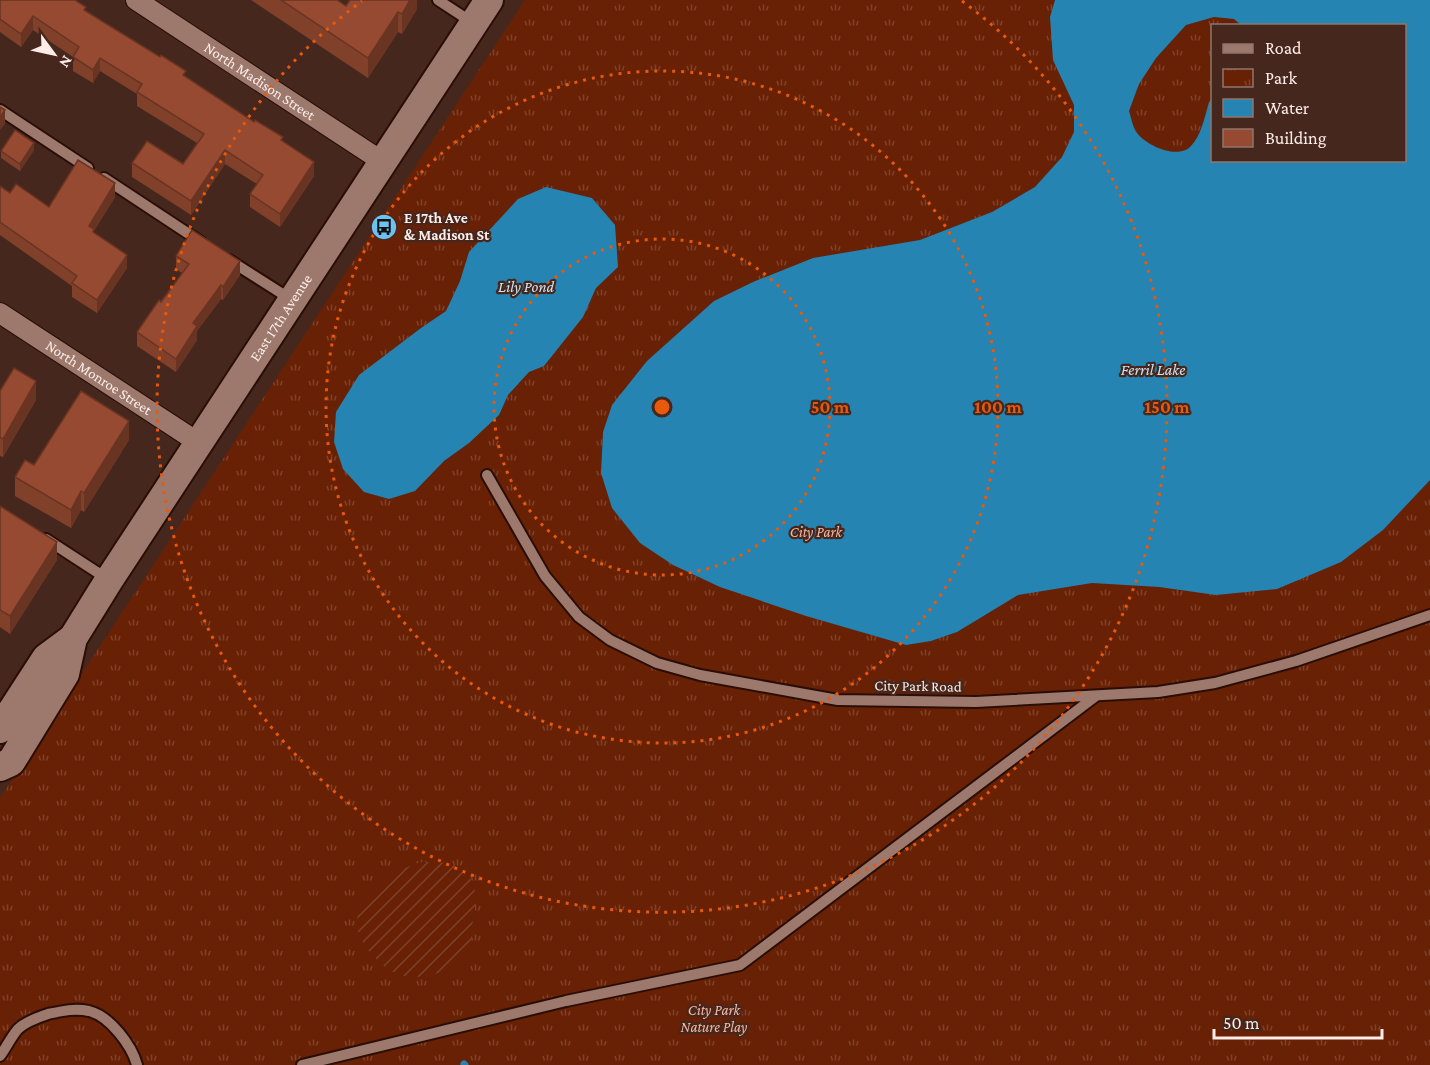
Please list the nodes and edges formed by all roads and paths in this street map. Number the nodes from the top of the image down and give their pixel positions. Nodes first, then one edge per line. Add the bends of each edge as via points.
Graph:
1 (136, 0) edge
2 (438, 0) edge
3 (489, 0) edge
4 (474, 24) junction
5 (0, 110) edge
6 (383, 162) junction
7 (292, 300) junction
8 (0, 313) edge
9 (199, 442) junction
10 (487, 475) dead end
11 (39, 535) edge
12 (109, 580) junction
13 (1430, 615) edge
14 (73, 638) junction
15 (1096, 696) junction
16 (3, 718) edge
17 (0, 767) edge
18 (0, 1056) edge
19 (137, 1065) edge
20 (302, 1065) edge

1 - 6 street, North Madison Street
2 - 4 lane
3 - 4 main road, East 17th Avenue
4 - 6 main road, East 17th Avenue
5 - 7 lane
6 - 7 main road, East 17th Avenue
7 - 9 main road, East 17th Avenue
8 - 9 street, North Monroe Street
9 - 12 main road, East 17th Avenue
10 - 15 lane, City Park Road via 545,576 579,617 610,640 657,663 700,675 838,700 976,702
11 - 12 lane
12 - 14 main road, East 17th Avenue
13 - 15 lane, City Park Road via 1296,661 1215,683
14 - 16 main road, East 17th Avenue via 46,658
14 - 17 main road, East 17th Avenue via 65,674 11,762
15 - 20 lane via 740,965 566,1001
18 - 19 lane via 20,1028 42,1016 68,1009 92,1011 108,1022 134,1052

